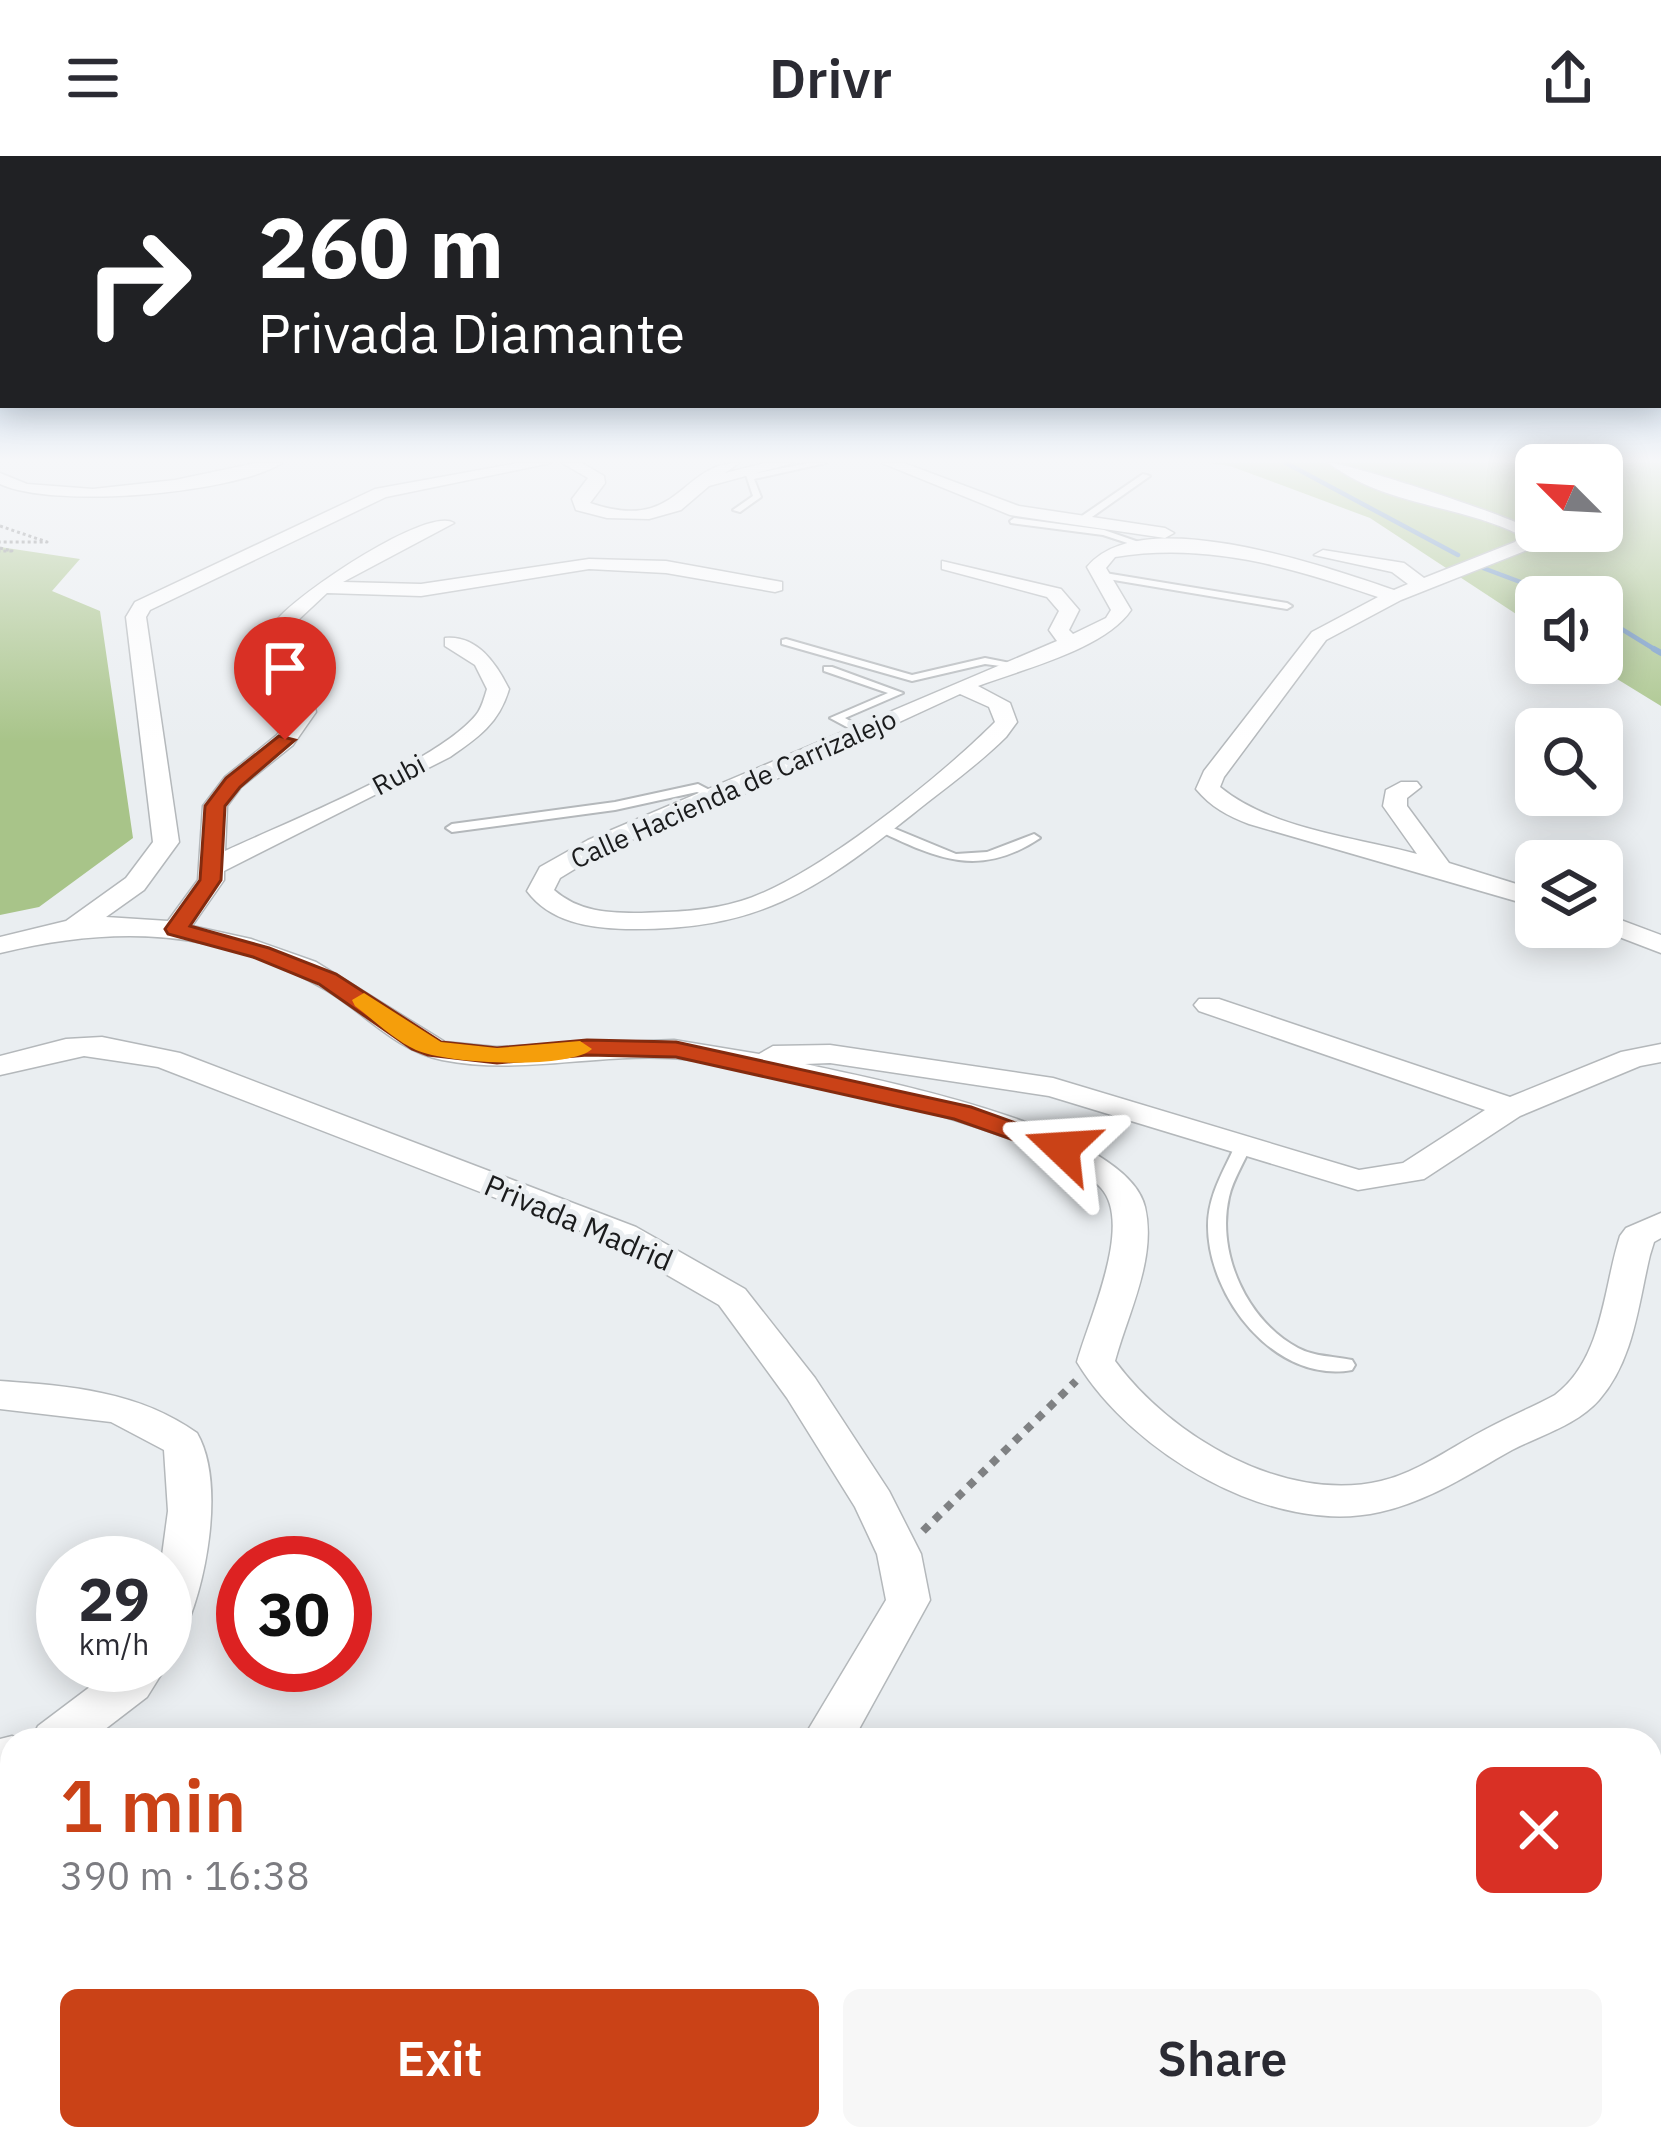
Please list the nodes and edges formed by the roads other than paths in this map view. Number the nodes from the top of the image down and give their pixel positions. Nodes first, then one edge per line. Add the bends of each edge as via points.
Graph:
1 (248, 556) edge
2 (382, 556) edge
3 (1105, 556) edge
4 (1261, 556) edge
5 (1328, 556) edge
6 (1496, 556) edge
7 (948, 565) dead end
8 (1099, 575) junction
9 (1422, 585) junction
10 (775, 586) dead end
11 (323, 587) junction
12 (1394, 596) junction
13 (1287, 606) dead end
14 (452, 642) dead end
15 (786, 642) dead end
16 (1070, 644) junction
17 (1016, 665) junction
18 (827, 669) dead end
19 (961, 686) junction
20 (862, 730) junction
21 (1409, 787) dead end
22 (717, 797) junction
23 (881, 827) junction
24 (452, 828) dead end
25 (1034, 838) dead end
26 (214, 866) junction
27 (1440, 868) junction
28 (1515, 892) edge
29 (75, 927) junction
30 (1623, 927) edge
31 (176, 929) junction
32 (1657, 938) edge
33 (0, 945) edge
34 (1209, 1005) dead end
35 (1661, 1053) edge
36 (735, 1060) junction
37 (0, 1066) edge
38 (1510, 1109) junction
39 (1244, 1146) junction
40 (1661, 1224) edge
41 (1345, 1365) dead end
42 (0, 1395) edge
43 (184, 1536) edge
44 (120, 1692) edge
45 (71, 1728) edge
46 (834, 1728) edge

1 - 29 street via 136,616 166,842 135,884
2 - 11 street
3 - 8 street
4 - 12 street
5 - 9 street via 1410,572
6 - 9 street
7 - 16 street via 1054,593 1069,610 1059,630
8 - 13 lane
8 - 16 street, Calle Hacienda de Carrizalejo via 1121,610 1114,622
9 - 12 street
10 - 11 street via 666,567 589,564 421,590
11 - 26 street via 286,621 305,712 215,806
12 - 27 street via 1318,636 1208,789 1258,819
14 - 26 street, Rubi via 484,661 498,689 488,716 397,775
15 - 17 lane via 912,679 986,661
16 - 17 street, Calle Hacienda de Carrizalejo
17 - 19 street, Calle Hacienda de Carrizalejo
18 - 20 lane via 898,692 836,718
19 - 20 street, Calle Hacienda de Carrizalejo
19 - 23 street, Calle Hacienda de Carrizalejo via 1000,703 1006,722
20 - 22 street, Calle Hacienda de Carrizalejo
21 - 27 street via 1395,795 1395,806
22 - 23 street, Calle Hacienda de Carrizalejo via 567,860 540,891 577,915 612,921 721,915 810,883
22 - 24 lane via 698,788
23 - 25 lane via 962,861 989,859
26 - 31 street
27 - 28 street
29 - 31 street
29 - 33 street
30 - 32 street
31 - 36 street via 328,979 437,1050 676,1049
34 - 38 street
35 - 38 street
36 - 39 street via 830,1054 945,1068 1053,1087
36 - 40 street via 962,1113 1092,1160 1120,1187 1129,1229 1104,1375 1150,1423 1257,1485 1306,1496 1359,1500 1410,1488 1582,1395 1605,1365 1638,1236
37 - 46 street, Privada Madrid via 82,1043 169,1060 624,1234 732,1298 801,1388 899,1554 908,1600
38 - 39 street via 1390,1178 1358,1180
39 - 41 lane via 1219,1202 1222,1253 1248,1318 1293,1358
42 - 43 street via 66,1399 162,1425 183,1443 190,1490
44 - 45 street

